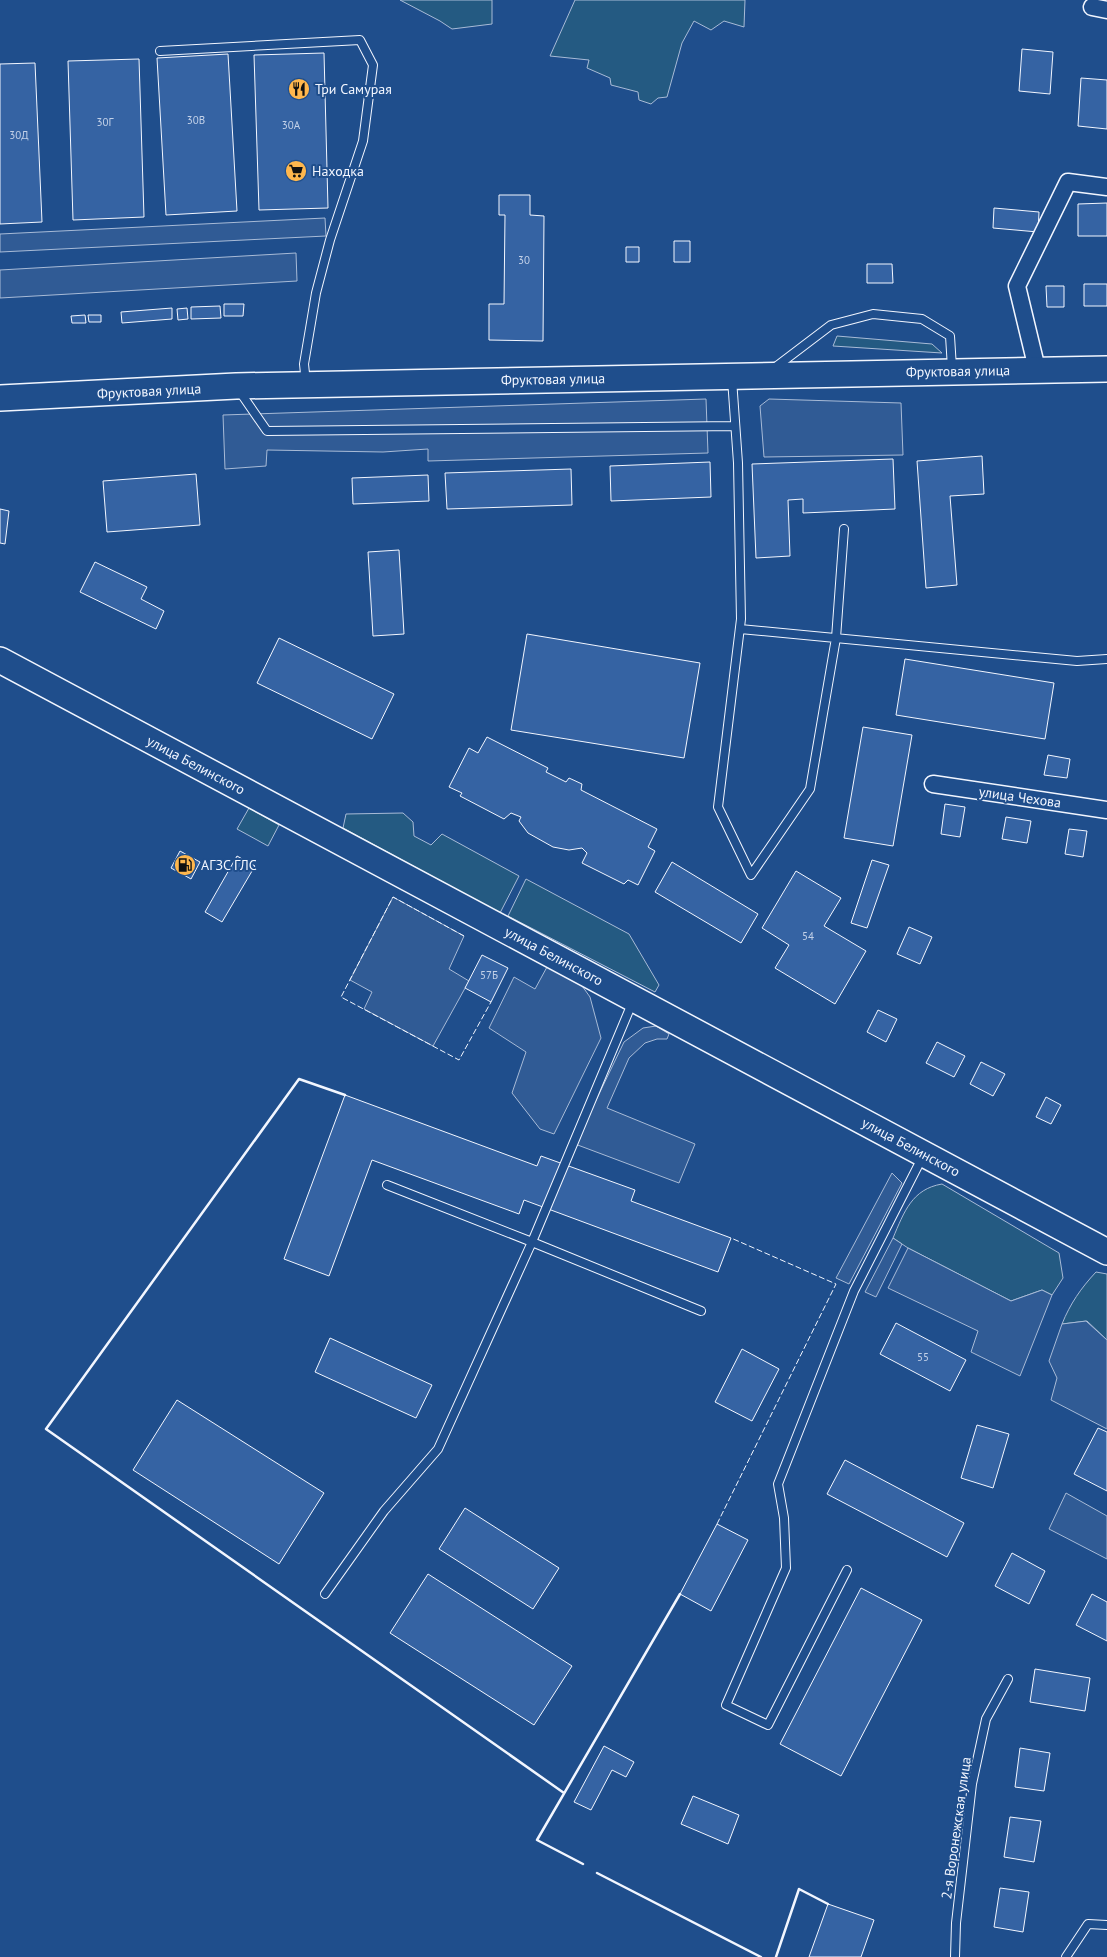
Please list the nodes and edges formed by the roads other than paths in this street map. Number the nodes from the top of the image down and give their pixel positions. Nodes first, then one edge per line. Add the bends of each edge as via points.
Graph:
1 (160, 50) dead end
2 (1107, 187) edge
3 (1037, 369) junction
4 (1107, 369) edge
5 (952, 370) junction
6 (766, 374) junction
7 (732, 375) junction
8 (306, 385) junction
9 (236, 386) junction
10 (0, 398) edge
11 (735, 426) junction
12 (844, 529) dead end
13 (740, 629) junction
14 (836, 638) junction
15 (0, 660) edge
16 (1107, 660) edge
17 (933, 784) dead end
18 (1107, 810) edge
19 (634, 999) junction
20 (924, 1155) junction
21 (387, 1185) dead end
22 (532, 1242) junction
23 (1107, 1252) edge
24 (701, 1311) dead end
25 (847, 1570) dead end
26 (325, 1594) dead end
27 (1008, 1679) dead end
28 (1107, 1925) edge
29 (955, 1957) edge
30 (1066, 1957) edge

1 - 8 lane via 360,40 373,65 363,141 316,293 304,364
2 - 3 street via 1068,182 1017,286
3 - 4 main road, Фруктовая улица
3 - 5 main road, Фруктовая улица
5 - 6 main road, Фруктовая улица
5 - 6 lane via 950,336 922,319 873,314 831,325
6 - 7 main road, Фруктовая улица
7 - 8 main road, Фруктовая улица
7 - 11 lane
8 - 9 main road, Фруктовая улица
9 - 10 main road, Фруктовая улица
9 - 11 lane via 267,431
11 - 13 lane
12 - 14 lane
13 - 14 lane
13 - 14 lane via 718,806 751,875 810,789
14 - 16 lane via 1077,661
15 - 19 main road, улица Белинского
17 - 18 street, улица Чехова
19 - 20 main road, улица Белинского
19 - 22 lane
20 - 23 main road, улица Белинского
20 - 25 lane via 854,1291 778,1484 784,1518 786,1568 726,1705 768,1724
21 - 22 lane
22 - 24 lane
22 - 26 lane via 438,1449 384,1511
27 - 29 lane, 2-я Воронежская улица via 986,1719 972,1784
28 - 30 lane via 1088,1924

